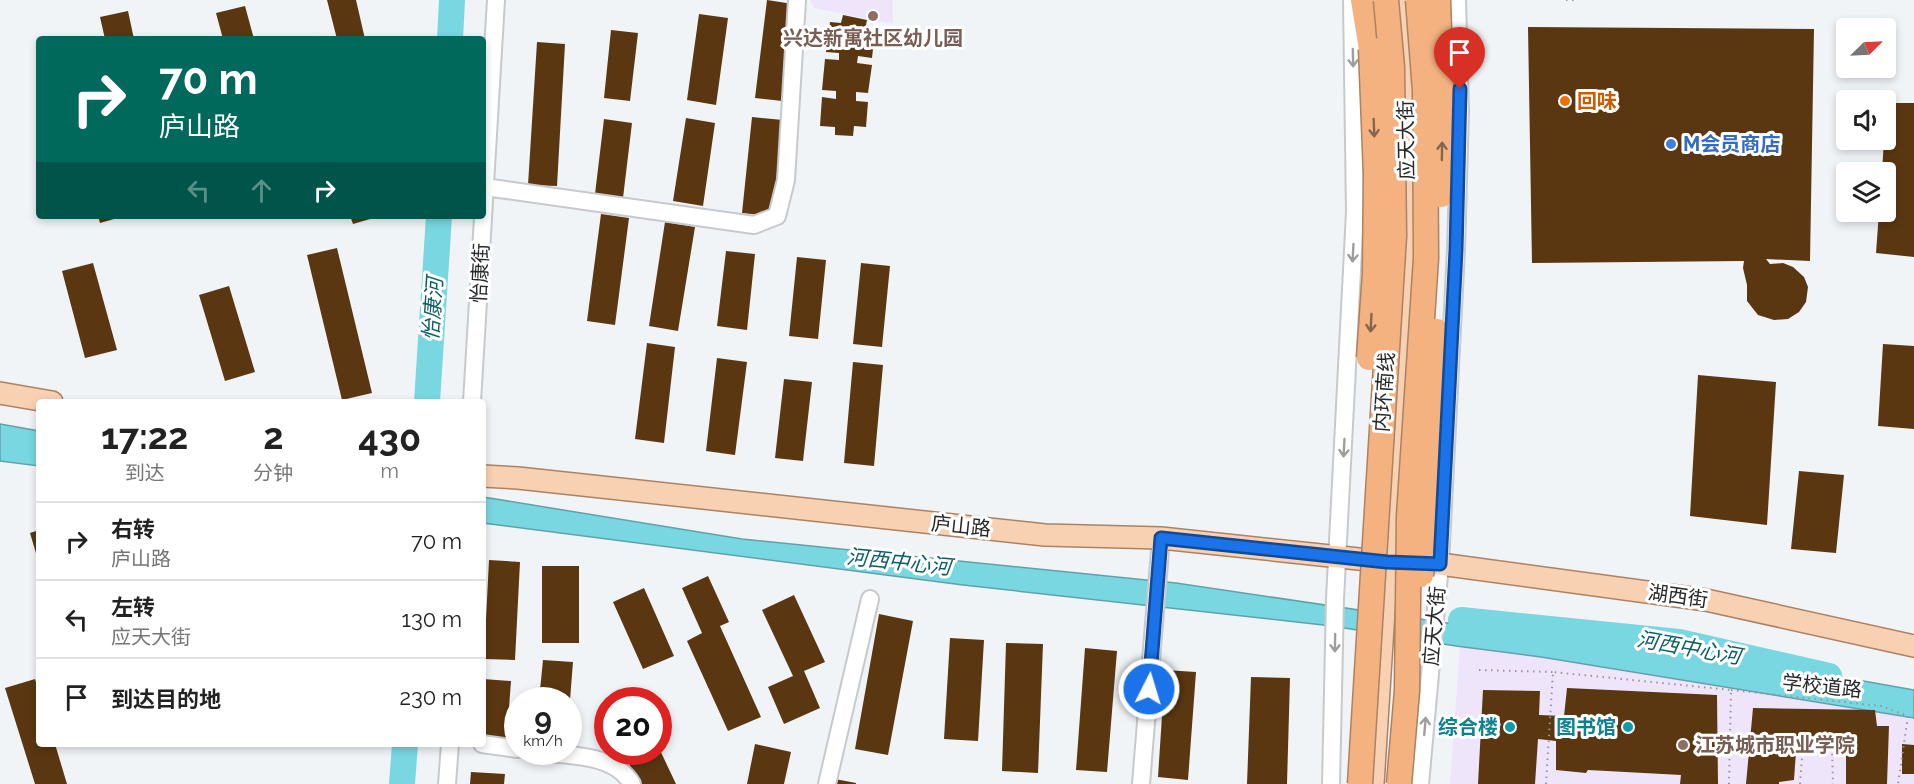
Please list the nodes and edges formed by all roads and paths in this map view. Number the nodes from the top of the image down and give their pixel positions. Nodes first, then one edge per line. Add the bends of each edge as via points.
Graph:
1 (496, 0) edge
2 (797, 0) edge
3 (1352, 0) edge
4 (1363, 0) edge
5 (1386, 0) edge
6 (1398, 0) edge
7 (1407, 0) edge
8 (1418, 0) edge
9 (1438, 0) edge
10 (1457, 0) edge
11 (1566, 0) edge
12 (1578, 0) edge
13 (486, 170) edge
14 (486, 187) edge
15 (483, 219) edge
16 (0, 393) edge
17 (36, 399) edge
18 (472, 399) edge
19 (486, 476) edge
20 (1160, 543) junction
21 (1338, 556) junction
22 (1392, 562) junction
23 (1440, 564) junction
24 (870, 599) dead end
25 (1914, 646) edge
26 (1479, 669) dead end
27 (1553, 672) junction
28 (1367, 684) junction
29 (1731, 690) junction
30 (1407, 691) junction
31 (1908, 716) junction
32 (1914, 717) edge
33 (486, 745) edge
34 (450, 747) edge
35 (504, 747) edge
36 (582, 758) edge
37 (447, 784) edge
38 (632, 784) edge
39 (827, 784) edge
40 (1141, 784) edge
41 (1331, 784) edge
42 (1360, 784) edge
43 (1373, 784) edge
44 (1384, 784) edge
45 (1399, 784) edge
46 (1420, 784) edge
47 (1546, 784) edge
48 (1729, 784) edge
49 (1800, 784) edge
50 (1833, 784) edge
51 (1898, 784) edge

1 - 13 street, 怡康街
2 - 14 street via 786,180 777,216 754,225
3 -> 21 street via 1355,212
4 -> 28 highway, bridge via 1371,49 1376,175 1375,273 1359,526
5 - 28 highway, 内环南线, bridge via 1392,67 1394,236
6 - 22 main road, 应天大街 via 1405,71 1408,234
7 - 22 main road, 应天大街 via 1415,235
8 - 30 highway, 内环南线, bridge via 1425,91 1426,258 1408,516
30 -> 9 highway, bridge via 1427,526 1434,422 1443,144
10 - 23 street, 应天大街 via 1460,111 1456,250
11 - 12 path
15 - 18 street, 怡康街
16 - 17 main road
19 - 20 main road, 庐山路 via 1045,535
20 - 21 main road, 庐山路
20 - 40 street
21 - 22 main road, 庐山路
21 -> 41 street
22 - 23 main road, 庐山路
22 - 43 main road, 应天大街
22 - 44 main road, 应天大街
23 - 25 main road, 湖西街 via 1706,600
46 -> 23 street, 应天大街
24 - 39 street
26 - 27 path, 学校道路
27 - 29 path, 学校道路
27 - 47 path
28 - 42 highway, 内环南线, bridge
29 - 31 path, 学校道路 via 1881,706
29 - 48 path
30 - 45 highway, 内环南线, bridge
31 - 32 path, 学校道路
31 - 51 path
33 - 35 street
34 - 37 street
36 - 38 street via 601,760 626,773
49 - 50 path via 1802,758 1810,744 1832,746

